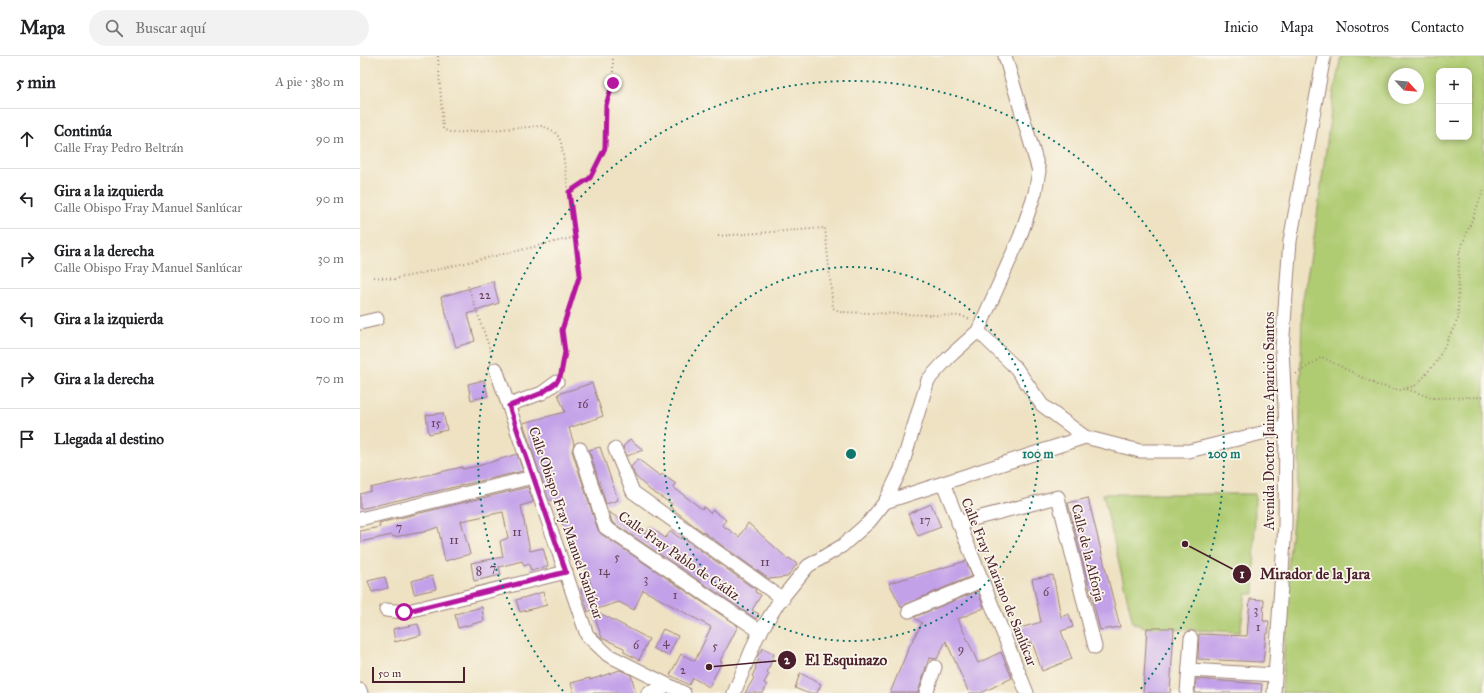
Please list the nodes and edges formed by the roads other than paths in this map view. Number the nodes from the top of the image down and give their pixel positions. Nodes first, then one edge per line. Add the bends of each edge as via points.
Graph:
1 (1005, 56) edge
2 (1324, 56) edge
3 (377, 319) dead end
4 (360, 323) edge
5 (980, 327) junction
6 (496, 369) road end
7 (557, 382) road end
8 (509, 406) junction
9 (1286, 427) junction
10 (1085, 437) junction
11 (580, 449) dead end
12 (615, 449) dead end
13 (534, 477) junction
14 (943, 484) junction
15 (885, 502) junction
16 (360, 519) edge
17 (958, 523) junction
18 (566, 572) junction
19 (981, 581) junction
20 (782, 599) junction
21 (386, 610) dead end
22 (909, 611) dead end
23 (760, 632) junction
24 (1191, 638) dead end
25 (1095, 647) dead end
26 (935, 667) dead end
27 (1189, 670) junction
28 (1275, 675) junction
29 (665, 684) junction
30 (360, 690) edge
31 (361, 693) edge
32 (648, 693) edge
33 (684, 693) edge
34 (734, 693) edge
35 (926, 693) edge
36 (1027, 693) edge
37 (1187, 693) edge
38 (1274, 693) edge

1 - 5 street via 1039,171 1035,193 1020,237
2 - 9 street, Avenida Doctor Jaime Aparicio Santos via 1290,241 1282,349
3 - 4 street
5 - 10 street via 1016,368 1042,405
5 - 15 street via 928,380 901,469
6 - 8 street, Calle Obispo Fray Manuel Sanlúcar
7 - 8 street via 542,393
8 - 13 street, Calle Obispo Fray Manuel Sanlúcar
9 - 10 street via 1189,451 1140,451
9 - 28 street, Avenida Doctor Jaime Aparicio Santos via 1285,525
10 - 14 street
11 - 23 street, Calle Fray Pablo de Cádiz via 605,527
12 - 20 street via 633,492
13 - 16 street
13 - 18 street, Calle Obispo Fray Manuel Sanlúcar
14 - 15 street
14 - 17 street, Calle Fray Mariano de Sanlúcar
15 - 20 street via 869,522 842,546 808,566
17 - 19 street, Calle Fray Mariano de Sanlúcar
17 - 25 street, Calle de la Alforja via 1058,497
18 - 21 street via 404,612
18 - 29 street, Calle Obispo Fray Manuel Sanlúcar via 587,635 608,655
19 - 22 street
19 - 36 street, Calle Fray Mariano de Sanlúcar
20 - 23 street
23 - 34 street
24 - 27 street
26 - 35 street
27 - 28 street
27 - 37 street
28 - 38 street, Avenida Doctor Jaime Aparicio Santos
29 - 32 street via 662,689
29 - 33 street, Calle Obispo Fray Manuel Sanlúcar
30 - 31 street

